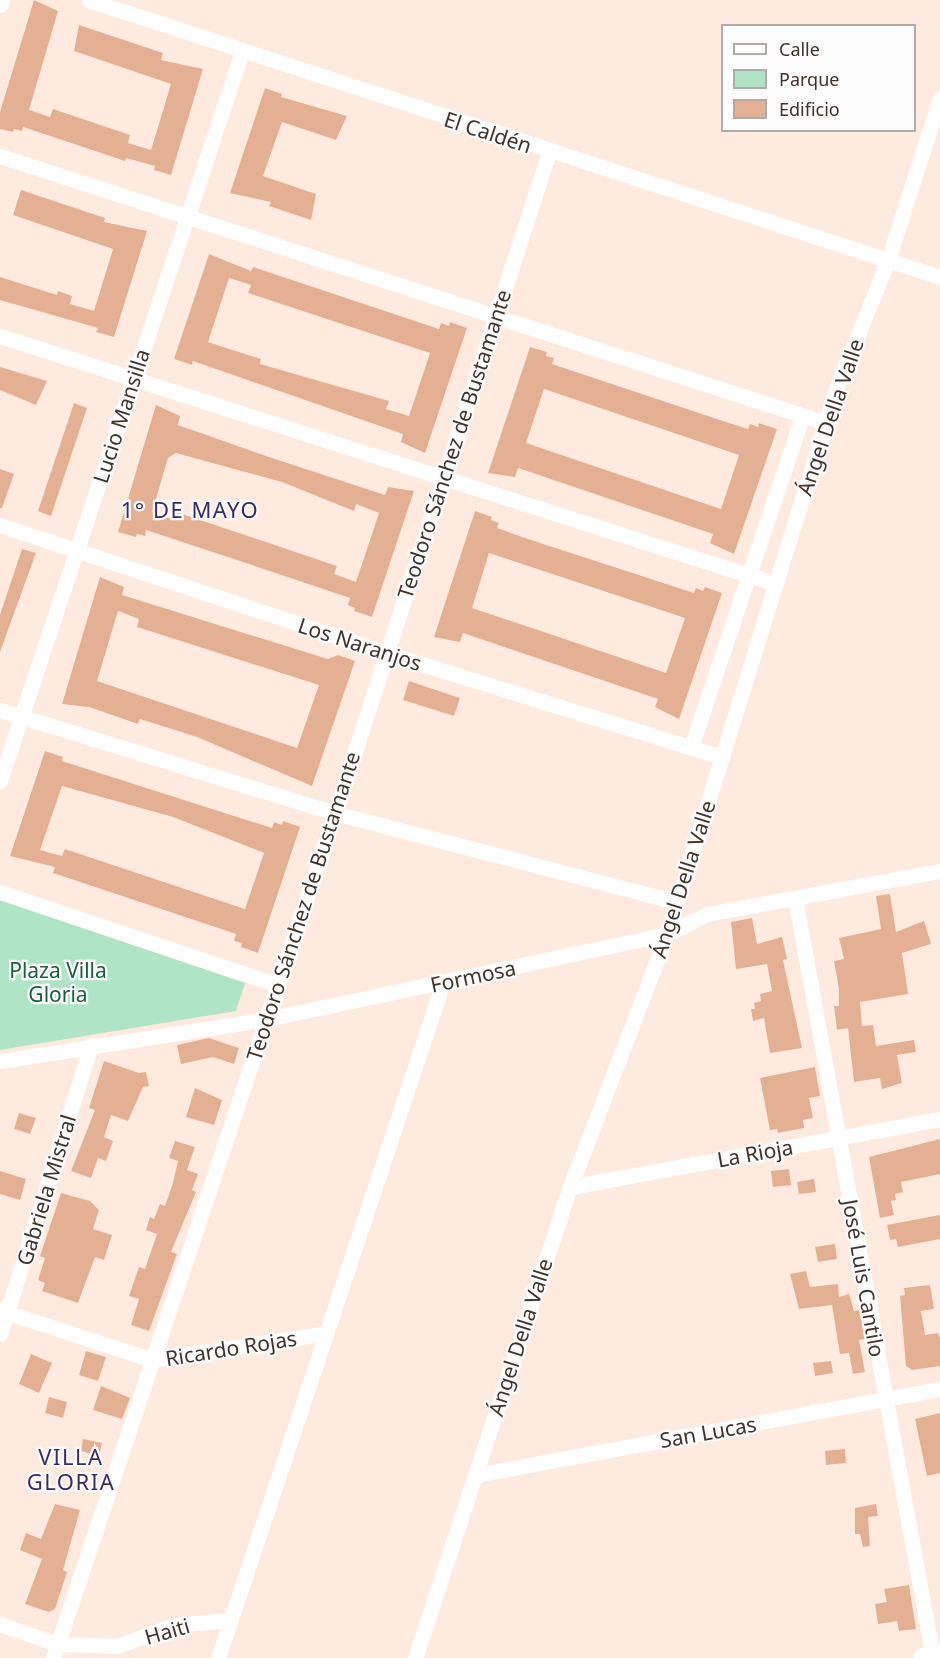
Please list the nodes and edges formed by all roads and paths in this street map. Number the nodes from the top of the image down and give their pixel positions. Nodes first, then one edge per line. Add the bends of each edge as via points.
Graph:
1 (2, 0) edge
2 (89, 0) edge
3 (0, 5) edge
4 (242, 52) junction
5 (940, 98) edge
6 (549, 152) junction
7 (0, 156) edge
8 (187, 217) junction
9 (887, 263) junction
10 (940, 277) edge
11 (495, 318) junction
12 (0, 336) edge
13 (134, 379) junction
14 (803, 415) junction
15 (826, 423) junction
16 (443, 478) junction
17 (0, 525) edge
18 (77, 551) junction
19 (749, 576) junction
20 (776, 584) junction
21 (386, 653) junction
22 (0, 710) edge
23 (21, 717) junction
24 (691, 747) junction
25 (722, 757) junction
26 (0, 781) edge
27 (335, 813) junction
28 (940, 871) edge
29 (0, 892) edge
30 (795, 898) junction
31 (677, 902) junction
32 (667, 934) junction
33 (443, 983) junction
34 (278, 985) junction
35 (267, 1018) junction
36 (92, 1045) junction
37 (0, 1061) edge
38 (940, 1119) edge
39 (839, 1138) junction
40 (570, 1187) junction
41 (4, 1311) edge
42 (326, 1333) junction
43 (0, 1334) edge
44 (152, 1360) junction
45 (940, 1389) edge
46 (886, 1399) junction
47 (475, 1475) junction
48 (230, 1620) junction
49 (0, 1624) edge
50 (55, 1651) edge
51 (932, 1657) edge
52 (218, 1658) edge
53 (415, 1658) edge

1 - 3 street
2 - 4 street, El Caldén
4 - 6 street, El Caldén
4 - 8 street, Lucio Mansilla
5 - 9 street, Ángel Della Valle
6 - 9 street, El Caldén
6 - 11 street, Teodoro Sánchez de Bustamante
7 - 8 street
8 - 11 street
8 - 13 street, Lucio Mansilla
9 - 10 street, El Caldén
9 - 15 street, Ángel Della Valle
11 - 14 street
11 - 16 street, Teodoro Sánchez de Bustamante
12 - 13 street
13 - 16 street
13 - 18 street, Lucio Mansilla
14 - 15 street
14 - 19 street, Ángel Della Valle
15 - 20 street, Ángel Della Valle
16 - 19 street
16 - 21 street, Teodoro Sánchez de Bustamante
17 - 18 street, Los Naranjos
18 - 21 street, Los Naranjos
18 - 23 street, Lucio Mansilla
19 - 20 street
19 - 24 street, Ángel Della Valle
20 - 25 street, Ángel Della Valle
21 - 24 street, Los Naranjos
21 - 27 street, Teodoro Sánchez de Bustamante
22 - 23 street
23 - 26 street, Lucio Mansilla
23 - 27 street
24 - 25 street, Los Naranjos
25 - 31 street, Ángel Della Valle
27 - 31 street
27 - 34 street, Teodoro Sánchez de Bustamante
28 - 30 street, Formosa
29 - 34 street
30 - 32 street, Formosa via 707,914
30 - 39 street, José Luis Cantilo
31 - 32 street, Ángel Della Valle
32 - 33 street, Formosa
32 - 40 street, Ángel Della Valle
33 - 35 street, Formosa
33 - 42 street
34 - 35 street, Teodoro Sánchez de Bustamante
35 - 36 street, Formosa
35 - 44 street, Teodoro Sánchez de Bustamante
36 - 37 street, Formosa
36 - 41 street, Gabriela Mistral
38 - 39 street, La Rioja
39 - 40 street, La Rioja
39 - 46 street, José Luis Cantilo
40 - 47 street, Ángel Della Valle
41 - 43 street, Gabriela Mistral
41 - 44 street, Ricardo Rojas
42 - 44 street, Ricardo Rojas
42 - 48 street
44 - 50 street, Teodoro Sánchez de Bustamante
45 - 46 street, San Lucas
46 - 47 street, San Lucas
46 - 51 street, José Luis Cantilo
47 - 53 street, Ángel Della Valle
48 - 50 street, Haiti via 175,1624 117,1646
48 - 52 street
49 - 50 street, Haiti

